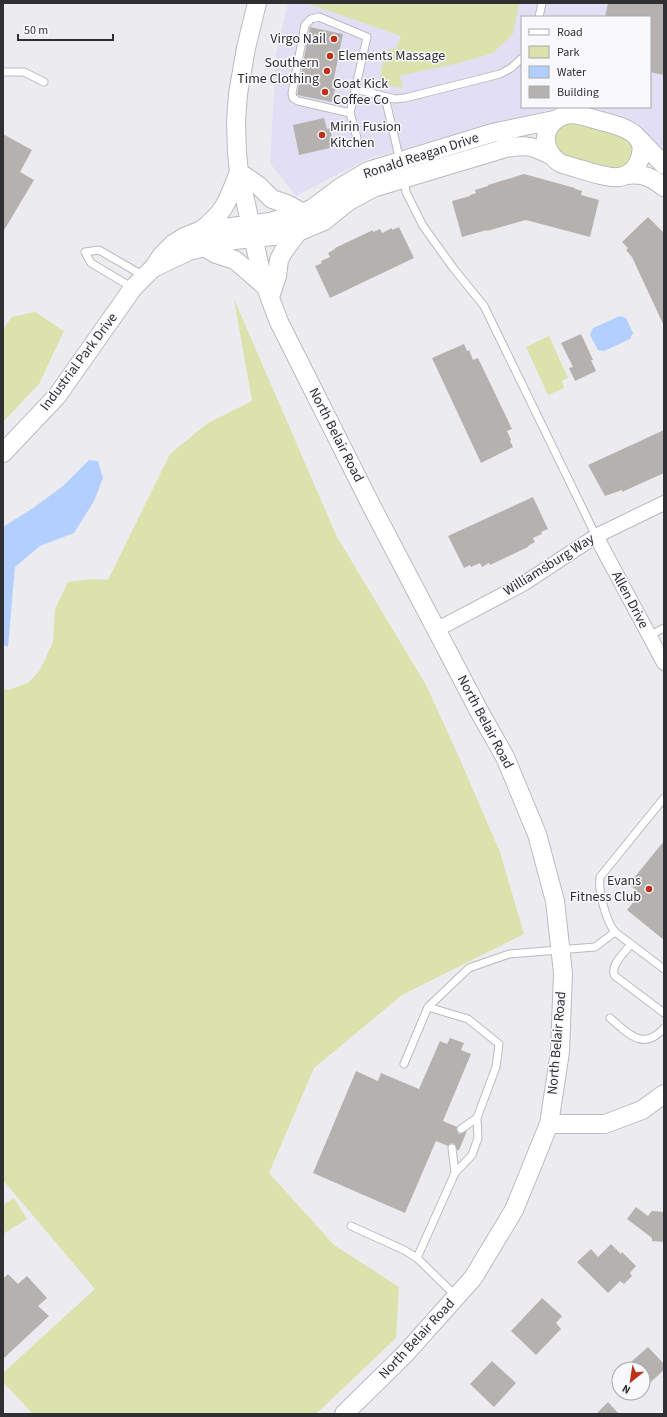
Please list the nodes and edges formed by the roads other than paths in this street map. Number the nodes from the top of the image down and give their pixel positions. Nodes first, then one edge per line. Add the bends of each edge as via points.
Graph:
1 (257, 3) edge
2 (542, 3) edge
3 (539, 16) edge
4 (521, 59) edge
5 (3, 72) edge
6 (44, 82) dead end
7 (355, 89) junction
8 (386, 97) junction
9 (350, 112) junction
10 (554, 120) junction
11 (636, 136) junction
12 (357, 138) dead end
13 (552, 156) junction
14 (664, 165) edge
15 (402, 169) junction
16 (239, 172) junction
17 (626, 175) junction
18 (664, 187) edge
19 (303, 213) junction
20 (251, 231) junction
21 (298, 232) junction
22 (202, 239) junction
23 (144, 278) junction
24 (268, 292) junction
25 (3, 453) edge
26 (664, 503) edge
27 (596, 536) junction
28 (664, 628) edge
29 (436, 630) junction
30 (649, 636) junction
31 (664, 663) edge
32 (664, 798) edge
33 (615, 932) junction
34 (631, 944) junction
35 (561, 950) junction
36 (664, 969) edge
37 (428, 1007) junction
38 (664, 1013) edge
39 (610, 1018) dead end
40 (664, 1028) edge
41 (404, 1064) dead end
42 (664, 1094) edge
43 (477, 1118) junction
44 (549, 1124) junction
45 (461, 1129) dead end
46 (452, 1148) dead end
47 (455, 1173) junction
48 (351, 1226) dead end
49 (417, 1258) junction
50 (456, 1297) junction
51 (344, 1414) edge

1 - 16 street, North Belair Road via 238,94 236,120
2 - 3 lane
4 - 8 lane via 500,74 405,98
5 - 6 lane via 24,72
7 - 8 lane
7 - 9 lane
7 - 9 lane via 367,37 319,17 310,19 305,25 293,98
8 - 15 lane
9 - 12 lane
10 - 11 street, Ronald Reagan Drive via 560,116 576,114 622,126
10 - 13 street via 546,133 547,149
10 - 15 street, Ronald Reagan Drive via 492,133
11 - 14 street, Ronald Reagan Drive
11 - 17 street via 641,151 639,159 633,171
13 - 15 street, Ronald Reagan Drive via 531,146 514,146
13 - 17 street, Ronald Reagan Drive via 562,164 610,176
15 - 19 street, Ronald Reagan Drive via 368,171
15 - 21 street, Ronald Reagan Drive via 349,201 324,221
15 - 27 lane via 406,192 423,226 484,306
16 - 19 street via 272,199
16 - 20 street, North Belair Road
16 - 22 street via 223,209 210,224
17 - 18 street, Ronald Reagan Drive via 643,175
19 - 20 street, Ronald Reagan Drive via 270,222
20 - 21 street, Ronald Reagan Drive
20 - 22 street, Industrial Park Drive via 236,240
20 - 24 street, North Belair Road
21 - 24 street via 279,260 277,276
22 - 23 street, Industrial Park Drive via 189,251
22 - 24 street via 216,254 235,260
23 - 23 lane via 99,250 85,252 91,263
23 - 25 street, Industrial Park Drive via 57,396
24 - 29 street, North Belair Road via 279,322
26 - 27 street, Williamsburg Way
27 - 29 street, Williamsburg Way via 523,584
27 - 30 street, Allen Drive
28 - 30 lane
29 - 35 street, North Belair Road via 505,757 537,834 555,901
30 - 31 street, Allen Drive
32 - 33 lane via 600,877 599,885 610,925
33 - 34 lane
33 - 35 lane via 595,947
34 - 36 lane
34 - 38 lane via 613,967 613,972
35 - 37 lane via 509,954 469,968
35 - 44 street, North Belair Road via 563,973 560,1052
37 - 41 lane
37 - 43 lane via 468,1019 500,1044 496,1067
39 - 40 lane via 636,1039 650,1038
42 - 44 street via 642,1110 605,1124
43 - 45 lane
43 - 47 lane via 478,1138 472,1155
44 - 50 street, North Belair Road via 514,1210 473,1278
46 - 47 lane
47 - 49 lane
48 - 49 lane
49 - 50 lane
50 - 51 street, North Belair Road via 405,1354

